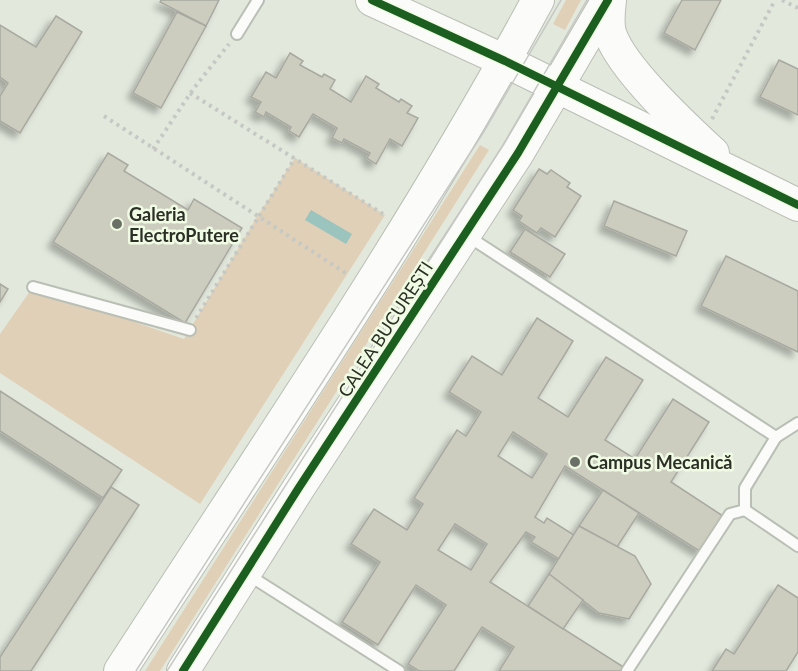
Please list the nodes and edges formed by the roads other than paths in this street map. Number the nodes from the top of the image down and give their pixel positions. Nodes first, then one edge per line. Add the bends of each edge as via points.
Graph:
1 (258, 0) edge
2 (372, 0) edge
3 (538, 0) edge
4 (609, 0) edge
5 (237, 34) road end
6 (505, 61) junction
7 (558, 88) junction
8 (734, 172) junction
9 (798, 205) edge
10 (465, 235) junction
11 (33, 287) dead end
12 (190, 330) road end
13 (798, 423) edge
14 (776, 436) junction
15 (745, 510) junction
16 (798, 546) edge
17 (244, 573) junction
18 (120, 671) edge
19 (183, 671) edge
20 (399, 671) edge
21 (627, 671) edge

1 - 5 lane
2 - 6 main road
3 - 6 main road, CALEA BUCUREȘTI
4 - 7 main road, CALEA BUCUREȘTI
4 - 8 main road via 609,30 630,68
6 - 7 main road
6 - 18 main road, CALEA BUCUREȘTI via 338,333
7 - 8 main road
7 - 10 main road, CALEA BUCUREȘTI
8 - 9 main road
10 - 14 lane
10 - 17 main road, CALEA BUCUREȘTI
11 - 12 lane
13 - 14 lane
14 - 15 lane via 745,488
15 - 16 lane
15 - 21 lane via 730,514
17 - 19 main road, CALEA BUCUREȘTI
17 - 20 lane

